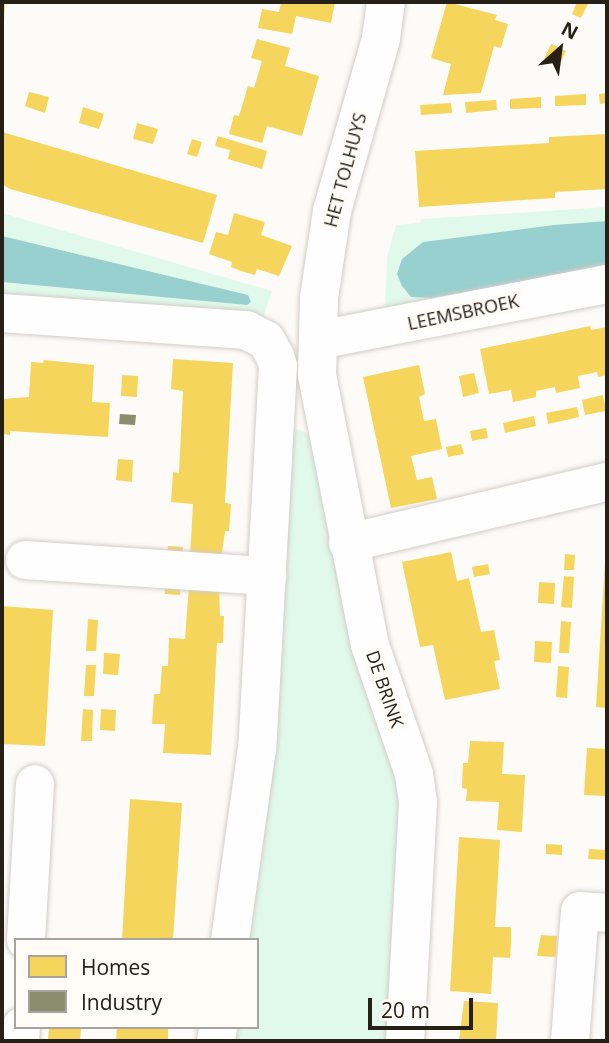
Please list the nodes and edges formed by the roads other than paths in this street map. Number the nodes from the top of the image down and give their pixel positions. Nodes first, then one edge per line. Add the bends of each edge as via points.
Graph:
1 (387, 2) edge
2 (607, 284) edge
3 (2, 313) edge
4 (319, 340) junction
5 (607, 482) edge
6 (348, 543) junction
7 (25, 560) dead end
8 (267, 576) junction
9 (35, 784) dead end
10 (607, 913) edge
11 (26, 938) edge
12 (230, 938) edge
13 (405, 1041) edge
14 (570, 1041) edge

1 - 4 street, HET TOLHUYS via 381,39 332,211 319,298
2 - 4 street, LEEMSBROEK
3 - 8 street via 246,330 259,335 272,348 278,366
4 - 6 street, DE BRINK via 321,405
5 - 6 street
6 - 13 street, DE BRINK via 370,645 414,774 418,803
7 - 8 street
8 - 12 street via 257,748
9 - 11 street
10 - 14 street via 580,911

